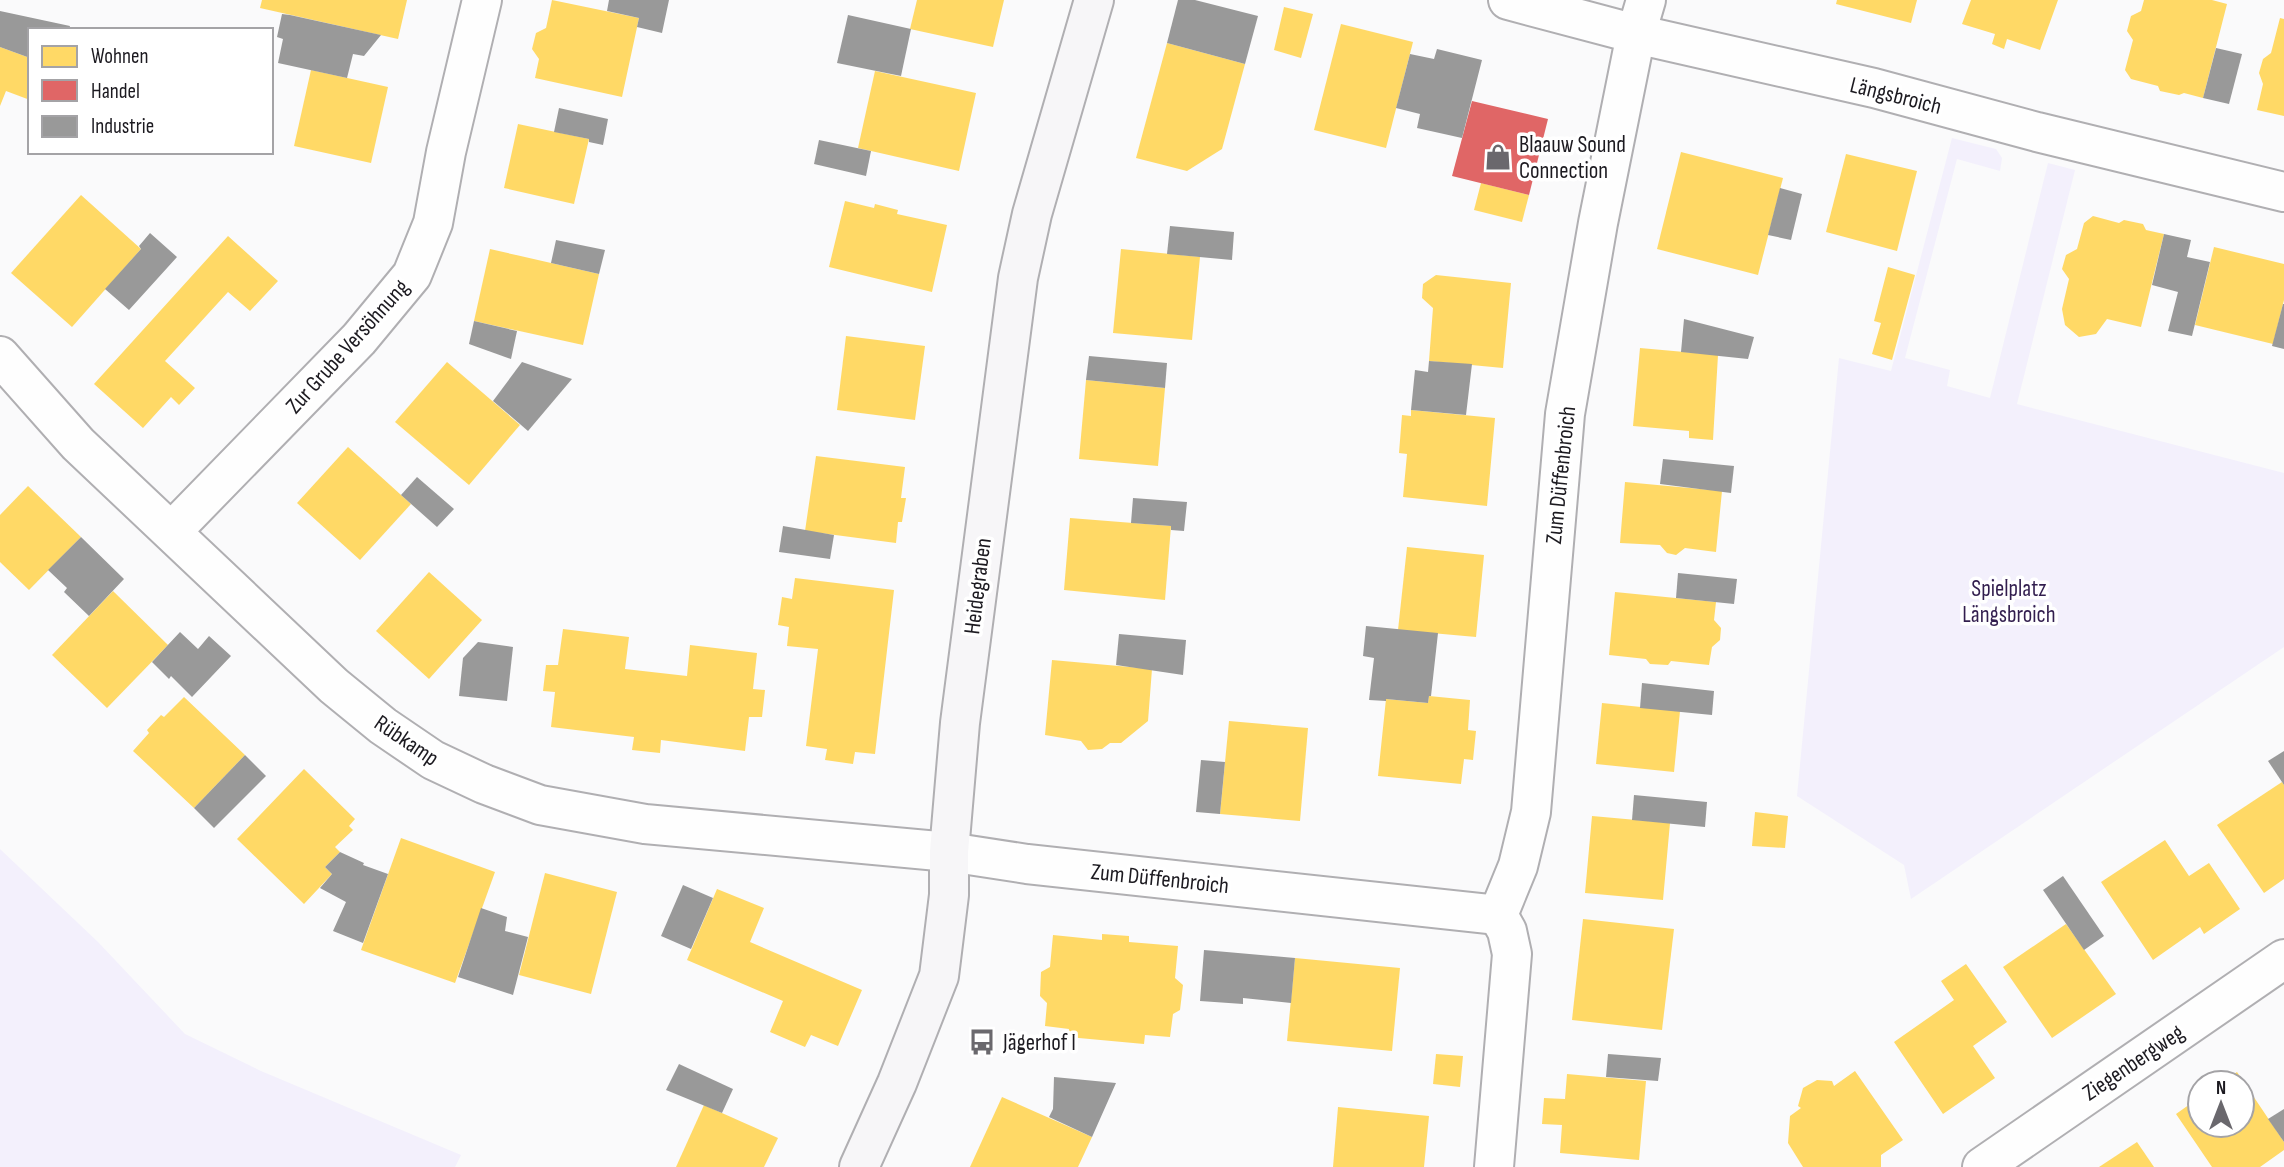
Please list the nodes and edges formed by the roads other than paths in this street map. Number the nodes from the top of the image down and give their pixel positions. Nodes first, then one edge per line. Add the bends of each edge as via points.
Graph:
1 (482, 0) edge
2 (1094, 0) edge
3 (1508, 0) edge
4 (1641, 17) edge
5 (2284, 192) edge
6 (0, 356) edge
7 (172, 531) junction
8 (949, 852) junction
9 (1498, 915) junction
10 (2284, 959) edge
11 (859, 1167) edge
12 (1494, 1167) edge
13 (1982, 1167) edge

1 - 7 street, Zur Grube Versöhnung via 433,223 412,275 359,339
2 - 8 main road, Heidegraben via 1018,278 960,723
3 - 4 street, Längsbroich
4 - 5 street, Längsbroich via 1874,88
4 - 9 street, Zum Düffenbroich via 1598,223 1565,414 1531,812 1518,866
6 - 7 street, Rübkamp via 78,444
7 - 8 street, Rübkamp via 334,686 383,726 433,761 484,784 540,805 645,824
8 - 9 street, Zum Düffenbroich
8 - 11 main road, Heidegraben via 950,895 939,976
9 - 12 street via 1512,954
10 - 13 street, Ziegenbergweg

